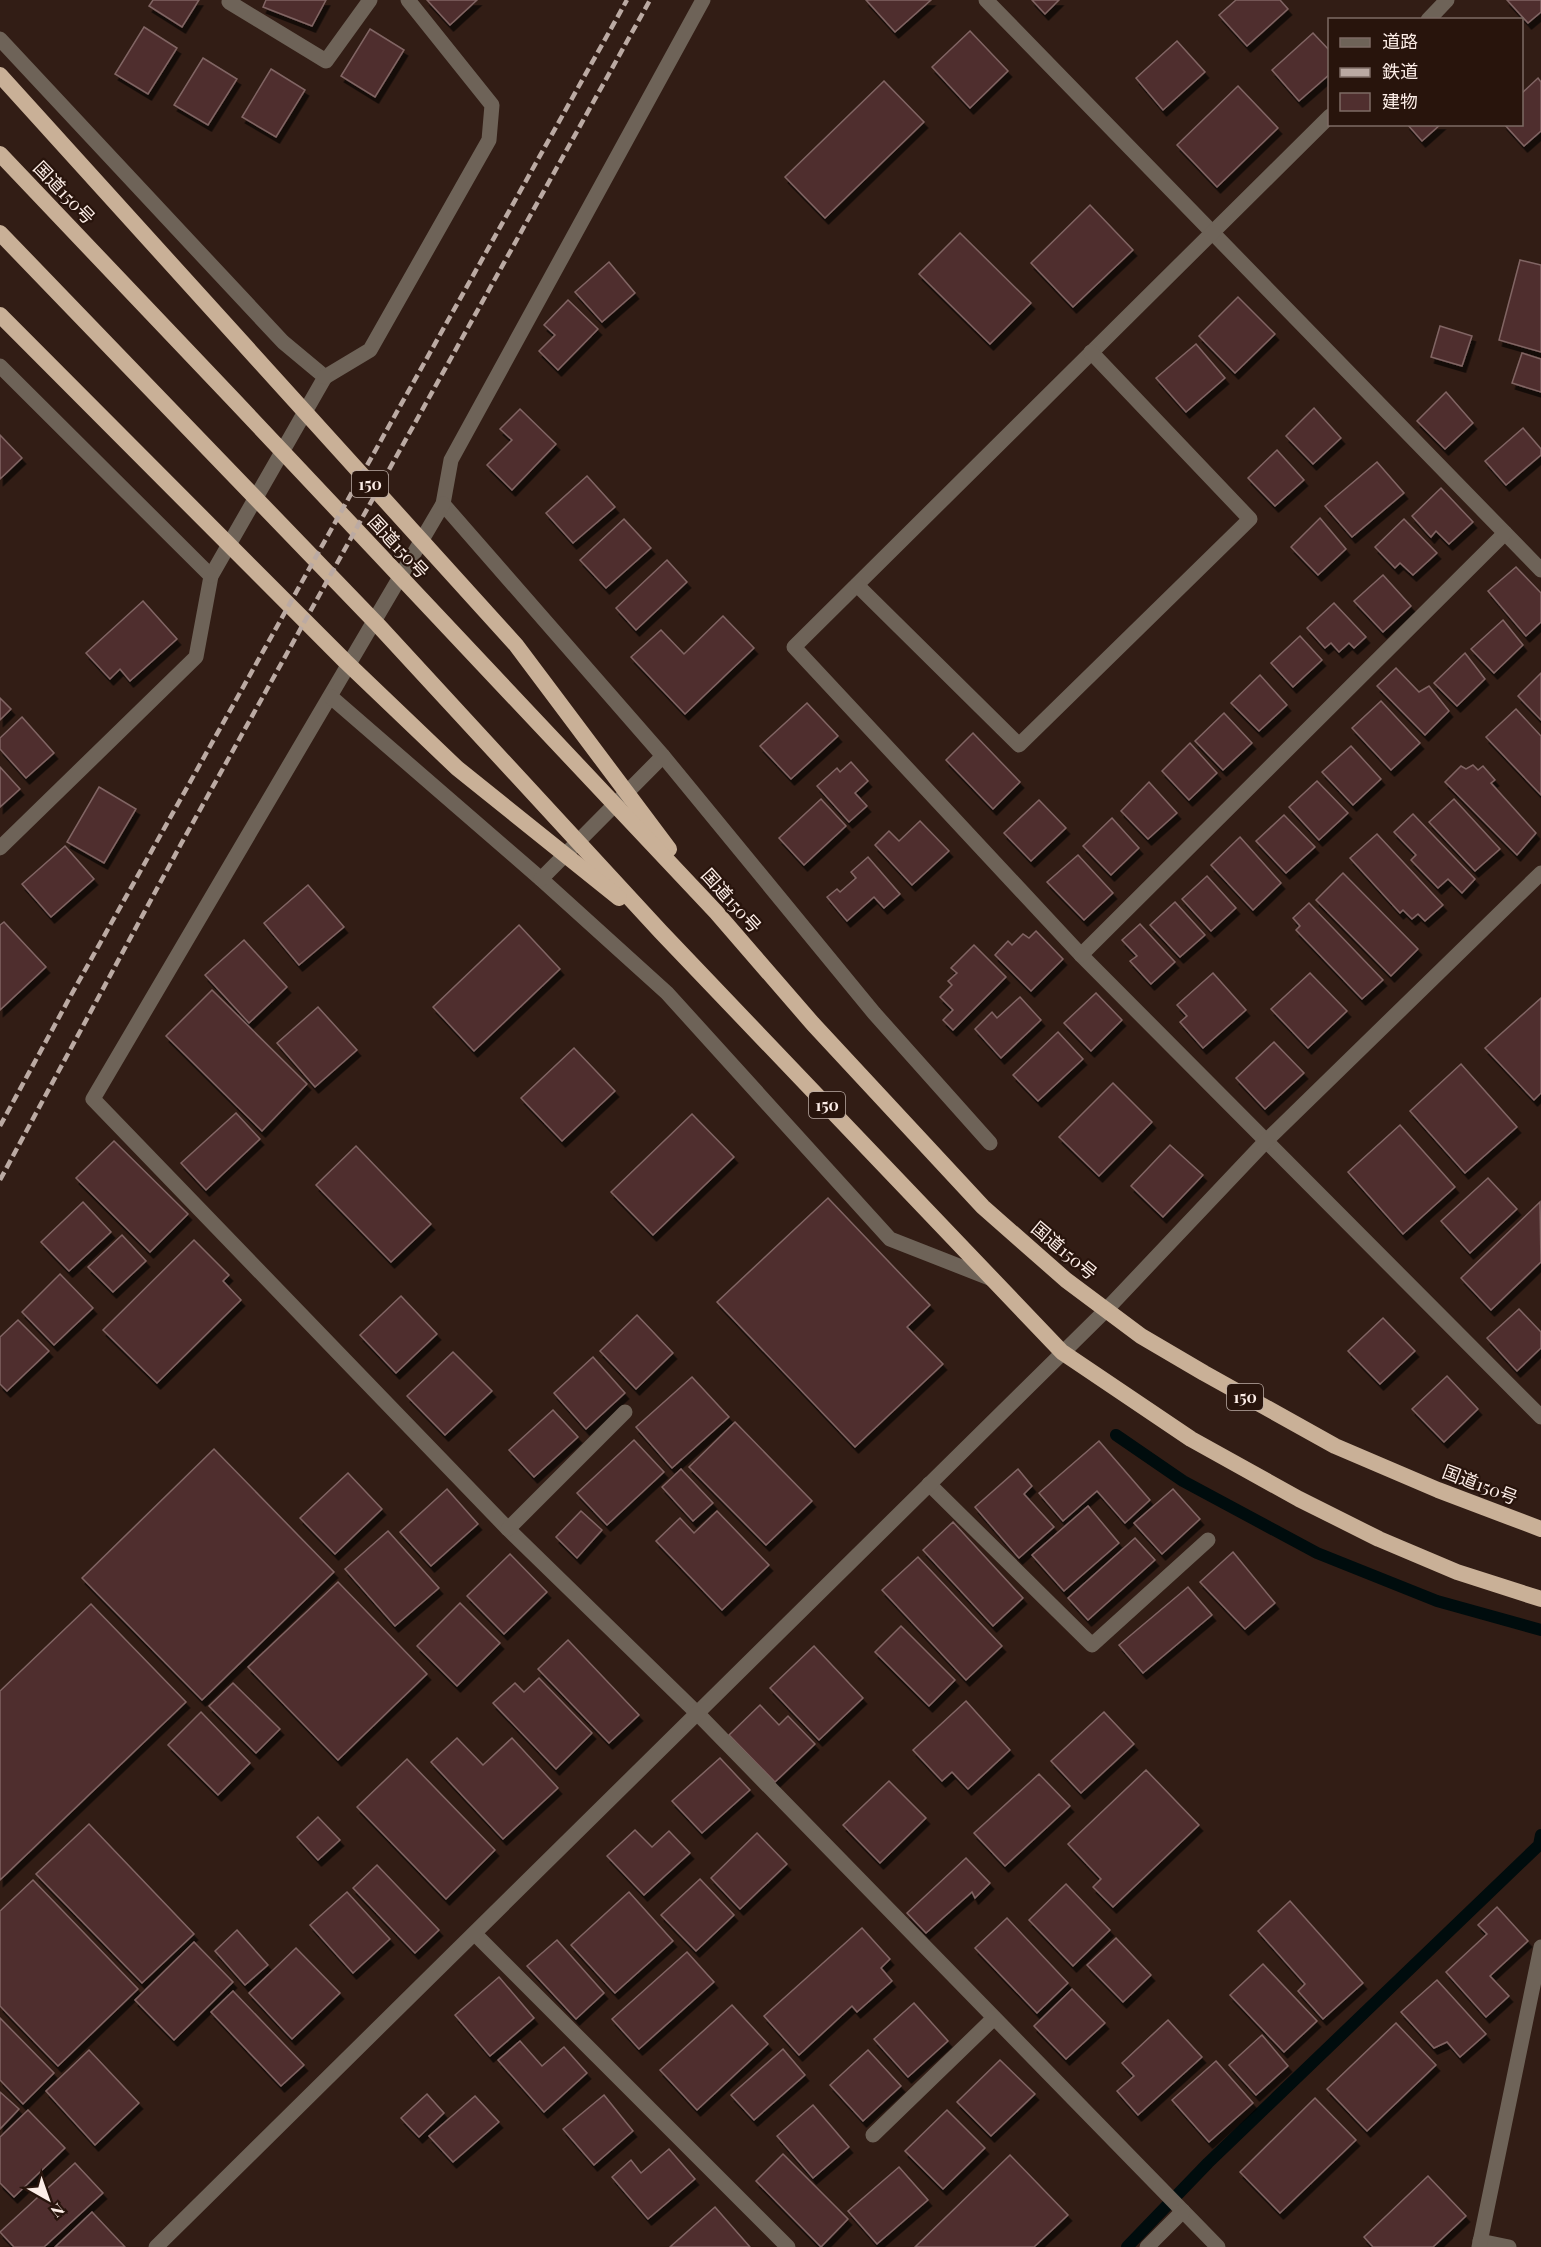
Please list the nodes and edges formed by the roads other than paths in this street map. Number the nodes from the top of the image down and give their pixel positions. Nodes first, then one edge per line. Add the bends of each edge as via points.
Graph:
1 (230, 0) edge
2 (370, 0) edge
3 (408, 0) edge
4 (703, 0) edge
5 (986, 0) edge
6 (1447, 0) edge
7 (1430, 18) edge
8 (0, 39) edge
9 (0, 75) edge
10 (1328, 117) edge
11 (0, 154) edge
12 (0, 233) edge
13 (1212, 233) junction
14 (0, 315) edge
15 (1091, 352) junction
16 (0, 366) edge
17 (325, 377) junction
18 (443, 504) junction
19 (1505, 533) junction
20 (1541, 570) edge
21 (211, 576) junction
22 (857, 585) junction
23 (331, 697) junction
24 (663, 756) junction
25 (0, 848) edge
26 (1541, 873) edge
27 (541, 879) junction
28 (716, 912) junction
29 (661, 932) junction
30 (1081, 955) junction
31 (1266, 1141) junction
32 (990, 1143) dead end
33 (992, 1279) junction
34 (1106, 1310) junction
35 (1062, 1352) junction
36 (625, 1412) dead end
37 (1541, 1417) edge
38 (929, 1484) junction
39 (508, 1528) junction
40 (1541, 1529) edge
41 (1208, 1540) dead end
42 (1541, 1599) edge
43 (698, 1714) junction
44 (474, 1934) junction
45 (1541, 1947) edge
46 (994, 2018) junction
47 (873, 2135) dead end
48 (1183, 2211) junction
49 (1480, 2244) edge
50 (156, 2247) edge
51 (788, 2247) edge
52 (1147, 2247) edge
53 (1218, 2247) edge
54 (1509, 2247) edge

1 - 2 street via 326,61
3 - 17 street via 492,105 489,140 369,350
4 - 18 street via 451,460
5 - 13 street
6 - 7 street
8 - 17 street via 283,342
9 - 28 highway, 150 via 516,645
10 - 13 street
11 - 28 highway, 国道150号 / 150
12 - 29 highway, 150 via 378,625
13 - 15 street
13 - 19 street
14 - 29 highway, 150 via 457,768
15 - 22 street
15 - 22 street via 1250,519 1019,745
16 - 21 street
17 - 21 street
18 - 23 street
18 - 24 street
19 - 20 street
19 - 30 street
21 - 25 street via 196,657
22 - 30 street via 794,647
23 - 27 street
23 - 39 street via 93,1099
24 - 27 street
24 - 32 street via 874,1012
26 - 31 street
27 - 33 street via 667,993 890,1239
28 - 34 highway, 国道150号 / 150 via 813,1024 983,1207
29 - 33 highway, 150
30 - 31 street
31 - 34 street
31 - 37 street
33 - 35 highway, 150
34 - 35 street
34 - 40 highway, 国道150号 / 150 via 1141,1336 1335,1446
35 - 38 street
35 - 42 highway, 150 via 1191,1439 1299,1499 1457,1572
36 - 39 street
38 - 41 street via 1092,1645
38 - 43 street
39 - 43 street
43 - 44 street
43 - 46 street
44 - 50 street
44 - 51 street
45 - 49 street
46 - 47 street
46 - 48 street
48 - 52 street
48 - 53 street
49 - 54 street

